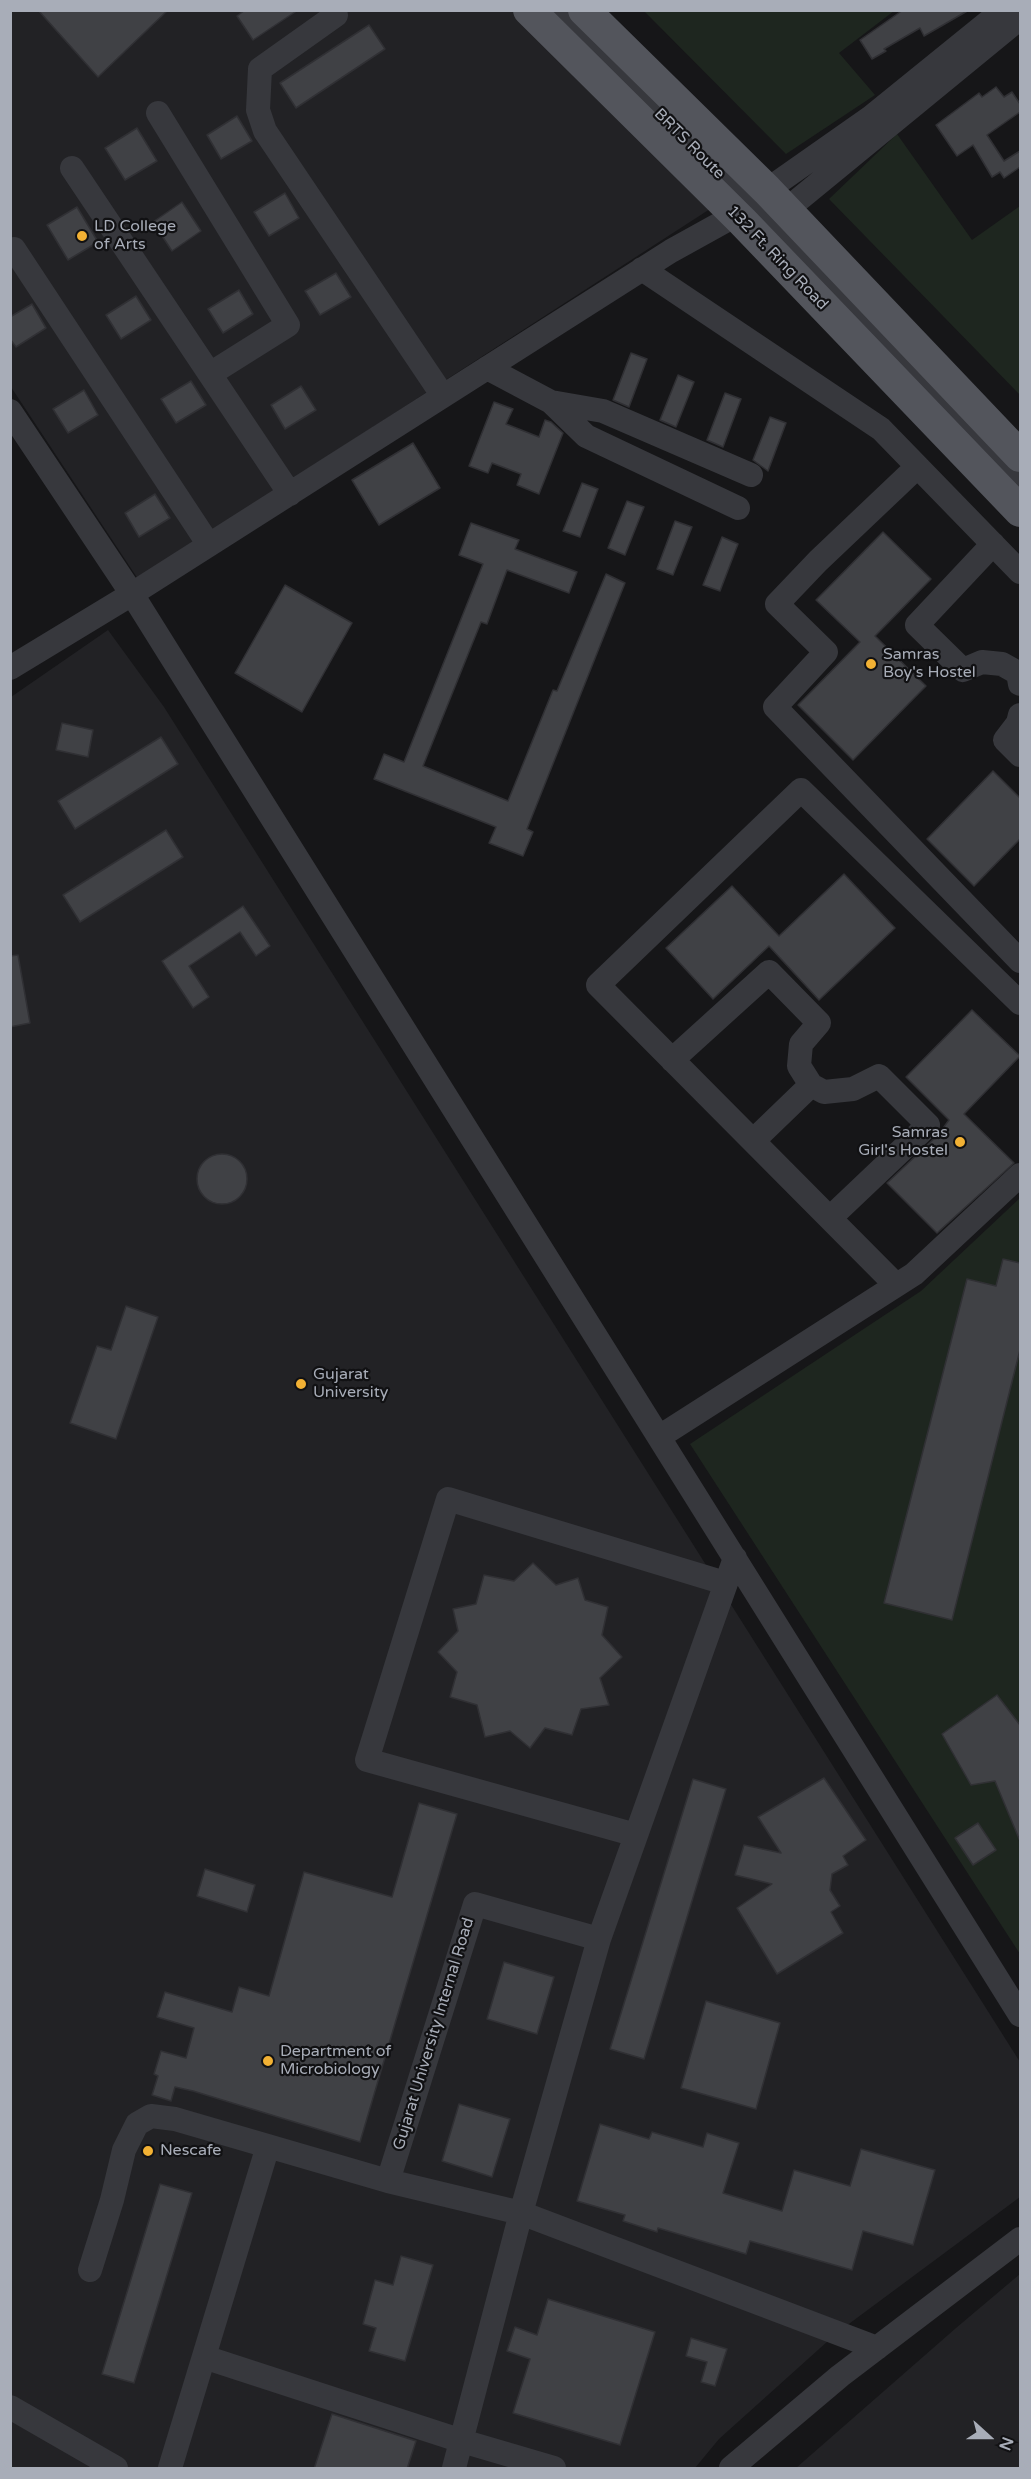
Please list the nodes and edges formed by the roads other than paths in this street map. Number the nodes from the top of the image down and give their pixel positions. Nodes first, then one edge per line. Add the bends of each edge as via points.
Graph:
1 (530, 10) edge
2 (558, 10) edge
3 (584, 10) edge
4 (978, 10) edge
5 (1003, 10) edge
6 (336, 15) dead end
7 (1020, 18) edge
8 (1020, 33) edge
9 (158, 113) dead end
10 (792, 161) dead end
11 (72, 168) dead end
12 (788, 200) junction
13 (736, 215) junction
14 (14, 249) dead end
15 (642, 269) junction
16 (487, 368) junction
17 (210, 374) junction
18 (443, 396) junction
19 (551, 402) junction
20 (10, 411) edge
21 (1020, 456) edge
22 (917, 467) junction
23 (751, 475) dead end
24 (1020, 486) edge
25 (290, 494) junction
26 (738, 508) dead end
27 (1020, 511) edge
28 (993, 544) junction
29 (209, 545) junction
30 (1020, 572) edge
31 (132, 594) junction
32 (10, 668) edge
33 (1020, 676) edge
34 (1020, 715) edge
35 (1020, 755) edge
36 (1020, 961) edge
37 (1020, 1003) edge
38 (672, 1060) junction
39 (810, 1085) junction
40 (753, 1141) junction
41 (1020, 1175) edge
42 (830, 1218) junction
43 (896, 1285) junction
44 (659, 1437) junction
45 (735, 1558) junction
46 (725, 1583) junction
47 (636, 1835) junction
48 (599, 1939) junction
49 (1020, 2015) edge
50 (268, 2146) junction
51 (388, 2181) junction
52 (521, 2213) junction
53 (1020, 2239) edge
54 (90, 2270) dead end
55 (877, 2348) junction
56 (204, 2357) junction
57 (10, 2406) edge
58 (462, 2441) junction
59 (116, 2469) edge
60 (170, 2469) edge
61 (454, 2469) edge
62 (554, 2469) edge
63 (731, 2469) edge

1 - 13 main road, 132 Ft. Ring Road
2 - 24 street, BRTS Route
3 - 12 main road
4 - 10 street
5 - 12 street via 871,117
6 - 18 street via 260,69 258,110 265,131
7 - 12 street
8 - 12 street
9 - 17 street via 288,325
11 - 17 street
12 - 21 main road
13 - 15 street
13 - 27 main road, 132 Ft. Ring Road
14 - 29 street
15 - 16 street
15 - 22 street via 880,429
16 - 18 street
16 - 19 street
17 - 25 street
18 - 25 street
19 - 23 street via 603,411
19 - 26 street via 586,436
20 - 31 street
22 - 28 street
22 - 36 street via 777,604 826,651 775,707
25 - 29 street
28 - 30 street
28 - 33 street via 917,625 963,670 982,662 1002,664
29 - 31 street
31 - 32 street
31 - 44 street
34 - 35 street via 1005,740
37 - 38 street via 801,790 598,985
38 - 39 street via 769,972 819,1023 801,1044 799,1066
38 - 40 street
39 - 40 street
39 - 42 street via 824,1092 853,1089 879,1076 928,1125
40 - 42 street
41 - 43 street via 914,1274
42 - 43 street
43 - 44 street
44 - 45 street
45 - 46 street
45 - 49 street
46 - 47 street
46 - 47 street via 448,1499 367,1760
47 - 48 street
48 - 51 street, Gujarat University Internal Road via 475,1904
48 - 52 street
50 - 51 street
50 - 54 street via 175,2119 151,2116 137,2124 124,2150
50 - 56 street
51 - 52 street
52 - 55 street
52 - 58 street
53 - 55 street
55 - 63 street
56 - 58 street
56 - 60 street
57 - 59 street
58 - 61 street
58 - 62 street

